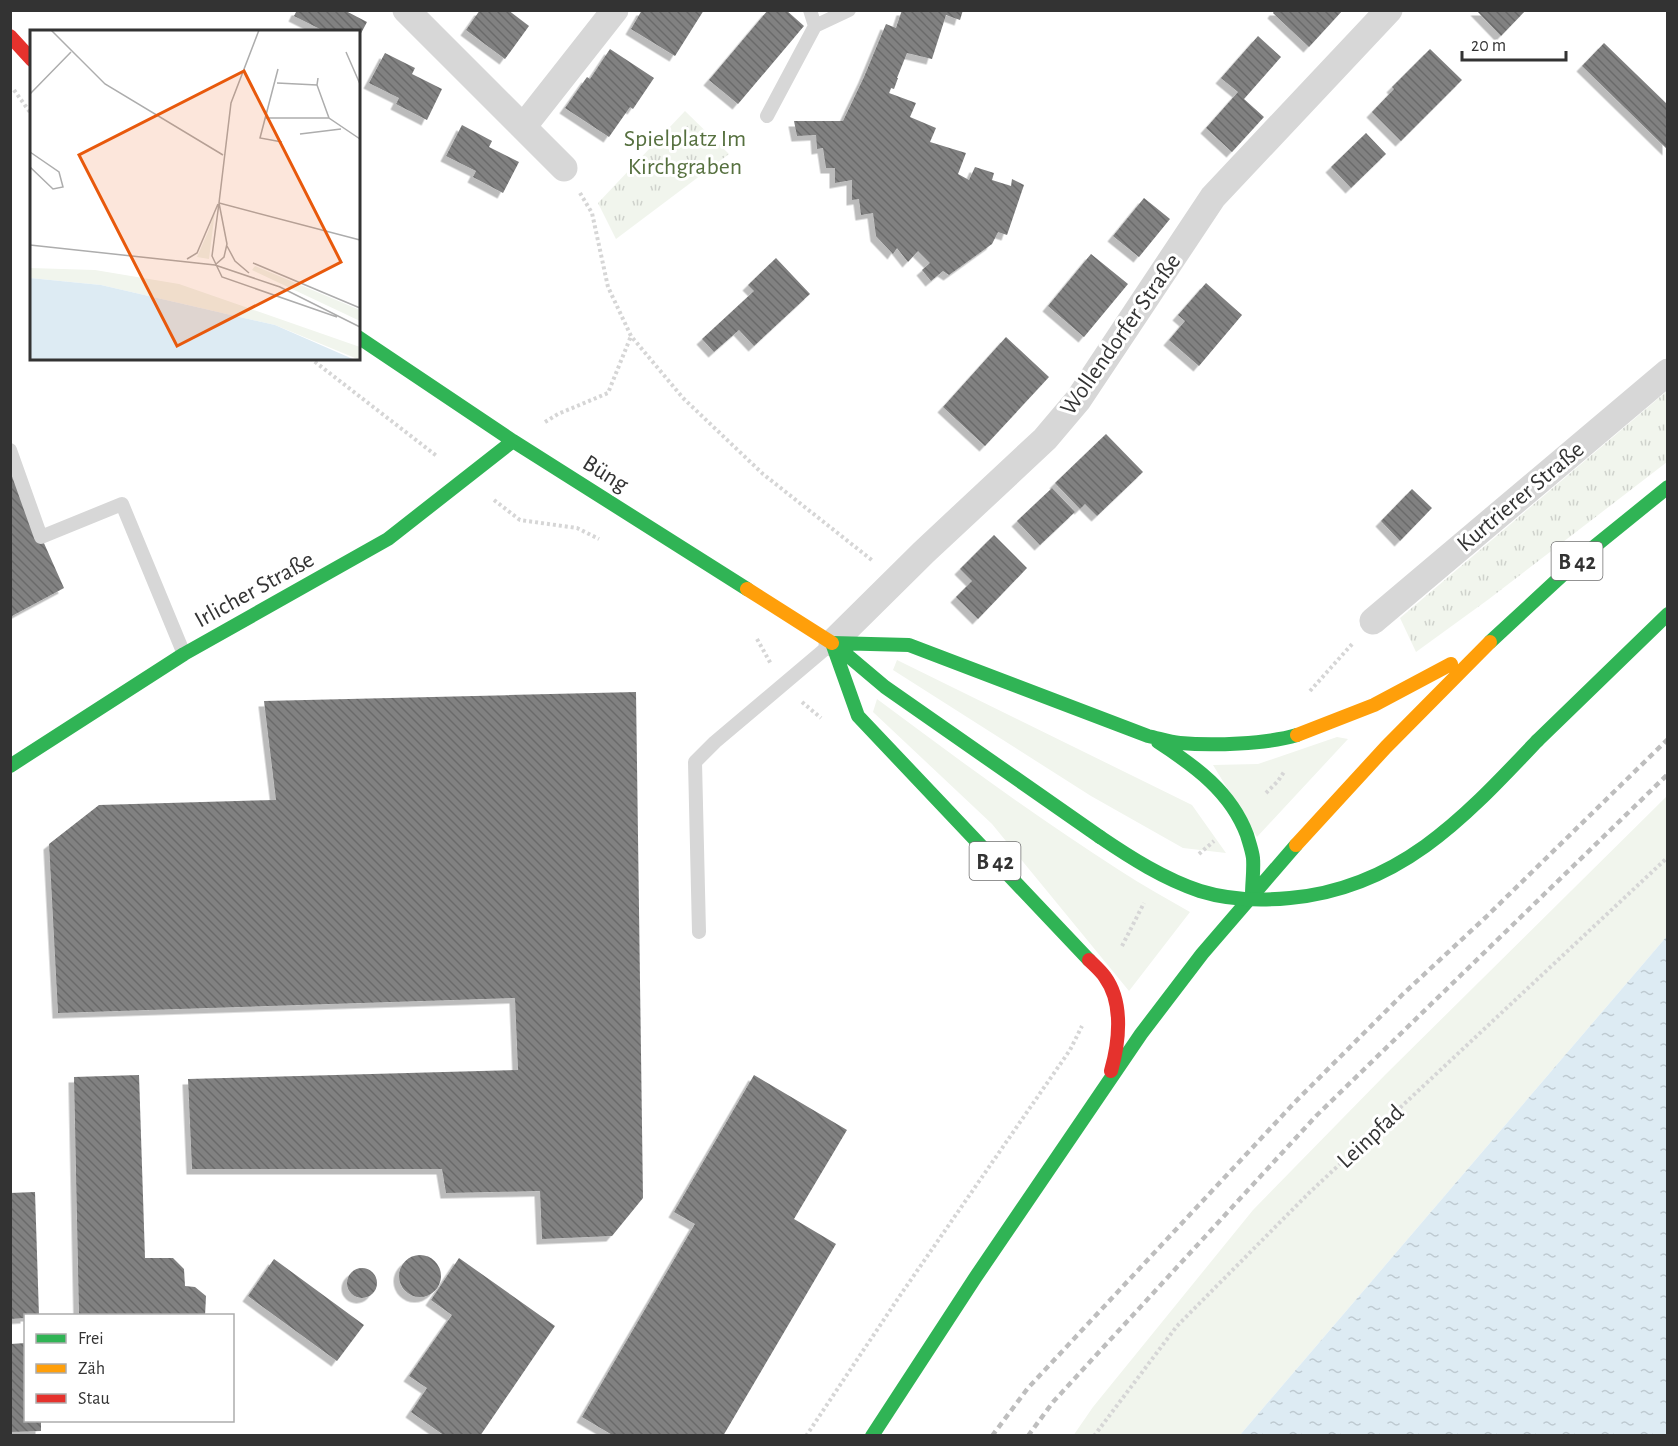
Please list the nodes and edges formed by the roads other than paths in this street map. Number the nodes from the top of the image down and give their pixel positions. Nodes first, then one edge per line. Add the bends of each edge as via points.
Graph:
1 (615, 10) edge
2 (810, 10) edge
3 (849, 10) edge
4 (1389, 10) edge
5 (407, 11) edge
6 (815, 26) junction
7 (10, 36) edge
8 (30, 58) edge
9 (767, 116) dead end
10 (523, 127) junction
11 (564, 168) dead end
12 (360, 338) edge
13 (1668, 372) edge
14 (513, 441) junction
15 (10, 450) edge
16 (1668, 487) edge
17 (1668, 614) edge
18 (1373, 621) dead end
19 (1491, 640) junction
20 (832, 643) junction
21 (184, 654) junction
22 (1148, 736) junction
23 (10, 766) edge
24 (1252, 895) junction
25 (699, 932) dead end
26 (1104, 1088) junction
27 (872, 1436) edge

1 - 10 street
2 - 6 lane
3 - 6 lane
4 - 20 street, Wollendorfer Straße via 1213,197 1078,400 1045,439
5 - 10 street
6 - 9 lane
7 - 8 main road
10 - 11 street
12 - 14 main road, Büng
13 - 18 street, Kurtrierer Straße
14 - 20 main road, Büng
14 - 21 main road, Irlicher Straße via 388,539
15 - 21 lane via 41,537 122,504
16 - 19 main road, B 42 via 1625,519
17 - 20 main road, Büng, bridge via 1450,829 1414,856 1361,883 1295,900 1210,893 1152,869 885,687
19 - 22 main road, B 42 via 1374,705 1294,736 1209,744 1178,743
19 - 24 main road, B 42 via 1367,766
20 - 22 main road, B 42 via 909,645
20 - 25 lane via 695,762
20 - 26 main road, B 42 via 858,716 1106,978 1114,994 1119,1034 1117,1053
21 - 23 main road, Irlicher Straße
22 - 24 main road, B 42 via 1194,765 1230,801 1241,818 1253,856
24 - 26 main road, B 42 via 1177,985
26 - 27 main road, B 42

